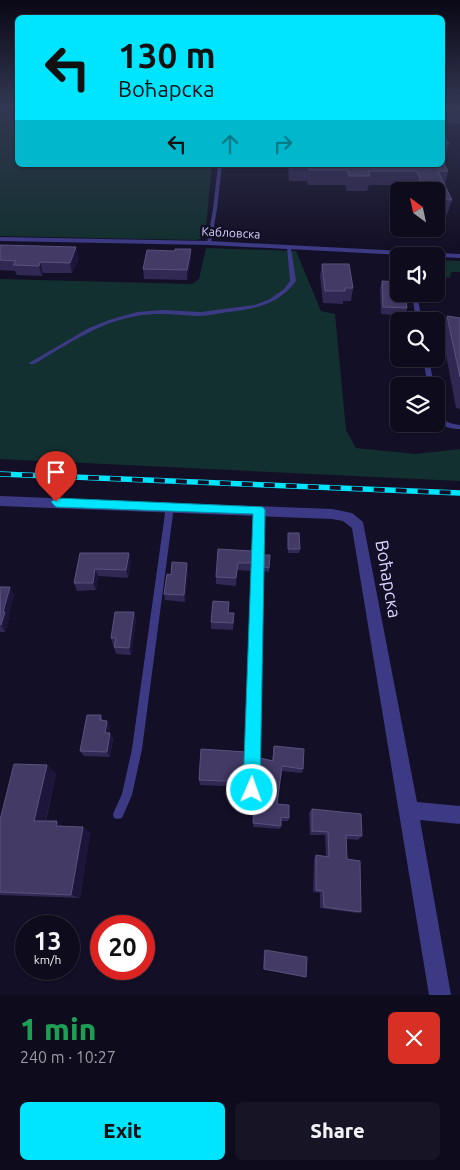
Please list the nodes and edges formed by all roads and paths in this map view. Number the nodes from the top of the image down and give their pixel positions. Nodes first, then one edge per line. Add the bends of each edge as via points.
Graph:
1 (220, 167) edge
2 (0, 239) edge
3 (209, 243) junction
4 (289, 248) junction
5 (390, 254) edge
6 (445, 256) edge
7 (460, 256) edge
8 (445, 329) edge
9 (460, 330) edge
10 (32, 363) dead end
11 (445, 423) edge
12 (460, 427) edge
13 (0, 501) edge
14 (170, 506) junction
15 (259, 510) junction
16 (252, 790) dead end
17 (409, 810) junction
18 (118, 814) dead end
19 (460, 816) edge
20 (440, 995) edge

1 - 3 lane
2 - 3 street, Кабловска
3 - 4 street, Кабловска
4 - 5 street, Кабловска
4 - 10 lane via 293,281 272,300 237,310 201,314 137,314 91,329
6 - 7 street, Кабловска
8 - 9 lane
11 - 12 lane
13 - 14 street, Воћарска
14 - 15 street, Воћарска
14 - 18 lane via 137,749 127,795
15 - 16 lane
15 - 17 street, Воћарска via 332,514 348,517 358,526
17 - 19 street
17 - 20 street, Воћарска

